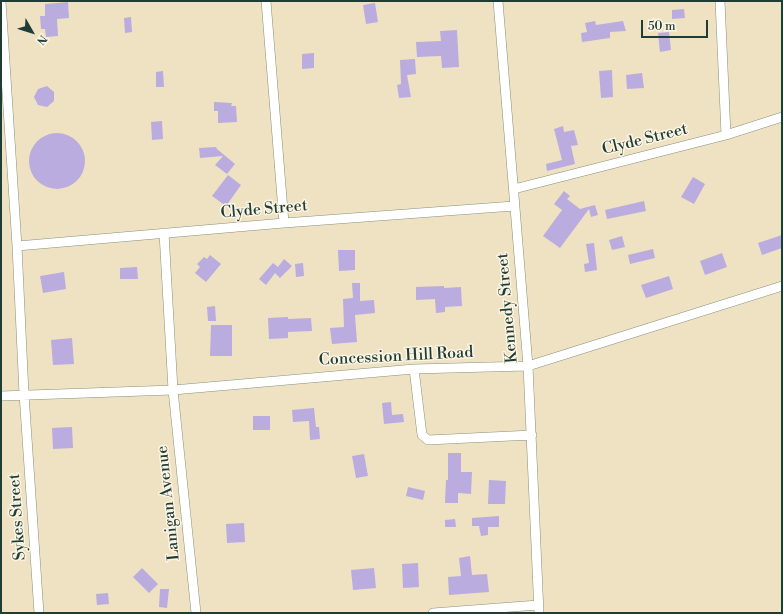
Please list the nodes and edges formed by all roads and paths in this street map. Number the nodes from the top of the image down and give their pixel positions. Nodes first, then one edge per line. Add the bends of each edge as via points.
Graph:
1 (1, 1) edge
2 (266, 1) edge
3 (498, 1) edge
4 (720, 1) edge
5 (782, 117) edge
6 (726, 135) junction
7 (514, 189) junction
8 (514, 206) junction
9 (284, 223) junction
10 (164, 233) junction
11 (17, 246) junction
12 (782, 286) edge
13 (528, 366) junction
14 (414, 369) junction
15 (173, 390) junction
16 (24, 394) junction
17 (1, 396) edge
18 (532, 435) junction
19 (538, 609) edge
20 (39, 613) edge
21 (196, 613) edge
22 (433, 613) edge

1 - 11 street, Sykes Street
2 - 9 street
3 - 7 street, Kennedy Street
4 - 6 street
5 - 6 street, Clyde Street
6 - 7 street, Clyde Street
7 - 8 street, Kennedy Street
8 - 9 street, Clyde Street
8 - 13 street, Kennedy Street
9 - 10 street, Clyde Street
10 - 11 street, Clyde Street
10 - 15 street, Lanigan Avenue
11 - 16 street, Sykes Street
12 - 13 street, Concession Hill Road
13 - 14 street, Concession Hill Road
13 - 18 street, Kennedy Street
14 - 15 street, Concession Hill Road
14 - 18 street via 422,435 428,440
15 - 16 street, Concession Hill Road
15 - 21 street, Lanigan Avenue
16 - 17 street, Concession Hill Road
16 - 20 street, Sykes Street
18 - 19 street, Kennedy Street
19 - 22 street

